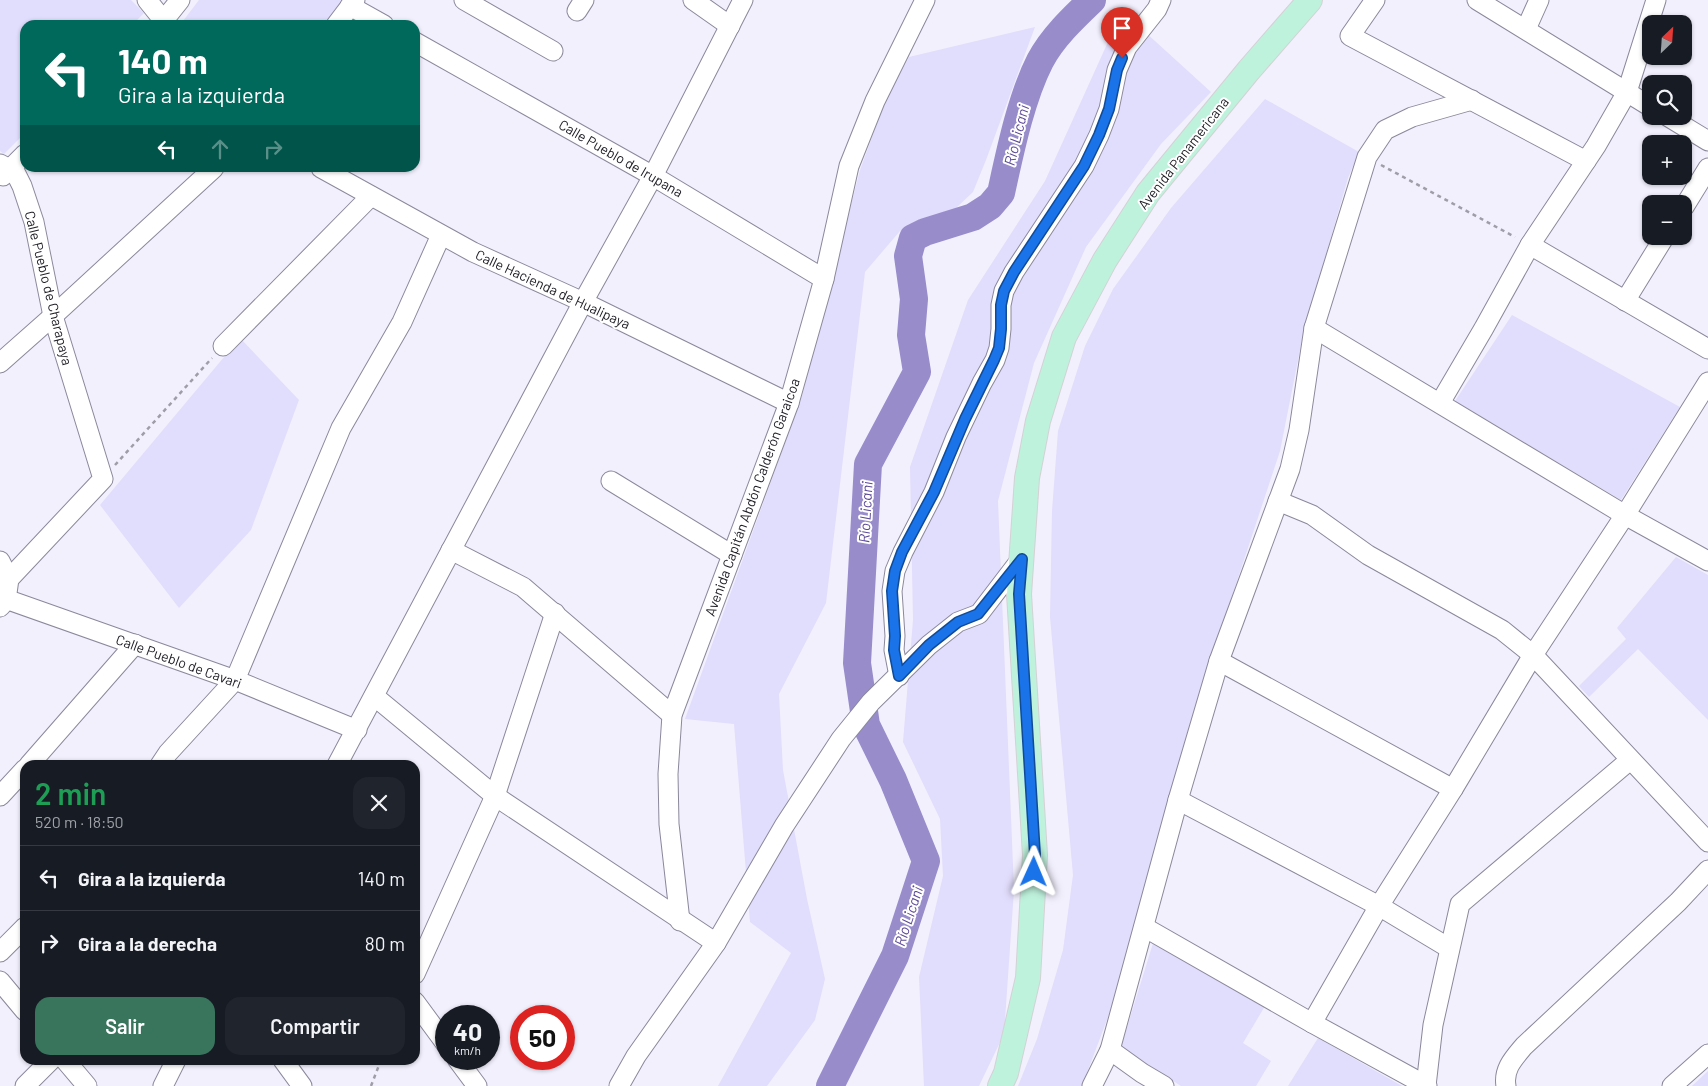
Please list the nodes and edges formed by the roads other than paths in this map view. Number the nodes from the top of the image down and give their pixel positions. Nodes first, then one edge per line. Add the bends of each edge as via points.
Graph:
1 (147, 0) edge
2 (180, 0) edge
3 (464, 0) edge
4 (693, 0) edge
5 (743, 0) edge
6 (925, 0) edge
7 (1310, 0) edge
8 (1375, 0) edge
9 (1477, 0) edge
10 (1539, 0) edge
11 (1656, 0) edge
12 (353, 3) edge
13 (1159, 4) edge
14 (160, 20) edge
15 (164, 20) edge
16 (340, 20) edge
17 (377, 20) edge
18 (730, 26) junction
19 (1526, 29) junction
20 (420, 45) edge
21 (553, 51) dead end
22 (1627, 92) junction
23 (1472, 100) junction
24 (1642, 101) edge
25 (1682, 125) edge
26 (1708, 141) edge
27 (20, 158) edge
28 (1586, 161) junction
29 (1708, 168) edge
30 (3, 171) edge
31 (210, 172) edge
32 (328, 172) edge
33 (653, 176) junction
34 (1691, 195) edge
35 (371, 196) junction
36 (441, 235) junction
37 (1530, 245) junction
38 (1659, 245) edge
39 (824, 279) junction
40 (1625, 301) junction
41 (583, 302) junction
42 (54, 316) junction
43 (1314, 328) junction
44 (223, 346) road end
45 (1708, 349) edge
46 (0, 363) edge
47 (1708, 382) edge
48 (789, 403) junction
49 (1440, 404) junction
50 (611, 481) dead end
51 (1278, 501) junction
52 (1625, 516) junction
53 (451, 550) junction
54 (732, 555) junction
55 (1022, 559) junction
56 (0, 561) edge
57 (1708, 561) edge
58 (9, 579) junction
59 (2, 601) edge
60 (555, 612) junction
61 (135, 644) junction
62 (1533, 655) junction
63 (1219, 661) junction
64 (899, 676) junction
65 (235, 680) junction
66 (374, 696) junction
67 (672, 714) junction
68 (357, 730) junction
69 (36, 760) edge
70 (163, 760) edge
71 (340, 760) edge
72 (1630, 760) junction
73 (20, 773) edge
74 (4, 784) edge
75 (1453, 789) junction
76 (495, 796) junction
77 (1178, 800) junction
78 (1708, 842) edge
79 (1708, 870) edge
80 (1379, 906) junction
81 (680, 920) junction
82 (1144, 927) junction
83 (20, 932) edge
84 (716, 943) junction
85 (1449, 948) junction
86 (0, 952) edge
87 (420, 963) edge
88 (0, 981) edge
89 (20, 1006) edge
90 (420, 1009) edge
91 (1312, 1023) junction
92 (435, 1029) edge
93 (1110, 1050) junction
94 (1708, 1054) edge
95 (46, 1065) edge
96 (69, 1065) edge
97 (174, 1065) edge
98 (287, 1065) edge
99 (465, 1070) edge
100 (165, 1085) edge
101 (25, 1086) edge
102 (87, 1086) edge
103 (302, 1086) edge
104 (477, 1086) edge
105 (619, 1086) edge
106 (1000, 1086) edge
107 (1092, 1086) edge
108 (1164, 1086) edge
109 (1427, 1086) edge
110 (1506, 1086) edge
111 (1672, 1086) edge

1 - 14 street
2 - 15 street
3 - 21 street
4 - 18 street
5 - 18 street
6 - 39 street, Avenida Capitán Abdón Calderón Garaicoa via 875,101 849,166
7 - 55 main road, Avenida Panamericana via 1148,193 1105,260 1064,337 1036,430 1027,478
8 - 23 street via 1350,36
9 - 19 street
10 - 19 street
11 - 22 street
12 - 16 street
12 - 17 street
13 - 64 street via 1127,47 1117,70 1109,109 1084,166 1004,291 997,354 956,436 934,492 902,552 892,591 894,650
18 - 33 street
19 - 22 street
20 - 33 street, Calle Pueblo de Irupana
22 - 24 street
22 - 28 street
23 - 28 street
23 - 43 street via 1412,117 1385,130 1367,157
25 - 26 street
27 - 30 street
28 - 37 street
29 - 34 street
30 - 42 street, Calle Pueblo de Charapaya via 15,172 19,179 34,222
31 - 42 street
32 - 35 street, Calle Hacienda de Hualipaya
33 - 39 street, Calle Pueblo de Irupana
33 - 41 street
35 - 36 street, Calle Hacienda de Hualipaya
35 - 44 street
36 - 41 street, Calle Hacienda de Hualipaya
36 - 65 street via 402,322 341,428
37 - 40 street
37 - 49 street
38 - 40 street
39 - 48 street, Avenida Capitán Abdón Calderón Garaicoa
40 - 45 street
41 - 48 street, Calle Hacienda de Hualipaya
41 - 53 street
42 - 46 street
42 - 58 street, Calle Pueblo de Charapaya via 103,479
43 - 49 street
43 - 51 street via 1299,430
47 - 52 street
48 - 54 street, Avenida Capitán Abdón Calderón Garaicoa
49 - 52 street
50 - 54 street
51 - 62 street via 1312,515 1368,555 1502,630
51 - 63 street
52 - 57 street
52 - 62 street
53 - 60 street via 523,587
53 - 66 street
54 - 67 street, Avenida Capitán Abdón Calderón Garaicoa
55 - 64 street via 978,614 958,622 929,645
55 - 106 main road, Avenida Panamericana via 1019,594 1035,855 1028,978 1006,1073
56 - 58 street
58 - 59 street
59 - 61 street, Calle Pueblo de Cavari
60 - 67 street
60 - 76 street
61 - 65 street, Calle Pueblo de Cavari
61 - 69 street
62 - 72 street
62 - 75 street
63 - 75 street
63 - 77 street
64 - 84 street via 864,710 841,739 784,826
65 - 68 street, Calle Pueblo de Cavari
65 - 70 street
66 - 68 street
66 - 76 street
67 - 81 street, Avenida Capitán Abdón Calderón Garaicoa via 669,824
68 - 71 street
72 - 78 street
72 - 85 street via 1460,904
73 - 74 street
75 - 80 street
76 - 81 street
76 - 87 street
77 - 80 street
77 - 82 street
79 - 110 street via 1524,1046 1510,1063
80 - 85 street
80 - 91 street
81 - 84 street
82 - 91 street
82 - 93 street
83 - 86 street
84 - 105 street via 636,1056
85 - 109 street via 1433,1025
88 - 89 street
90 - 92 street
91 - 109 street
93 - 107 street
93 - 108 street
94 - 111 street
95 - 101 street
96 - 102 street
97 - 100 street
98 - 103 street
99 - 104 street

